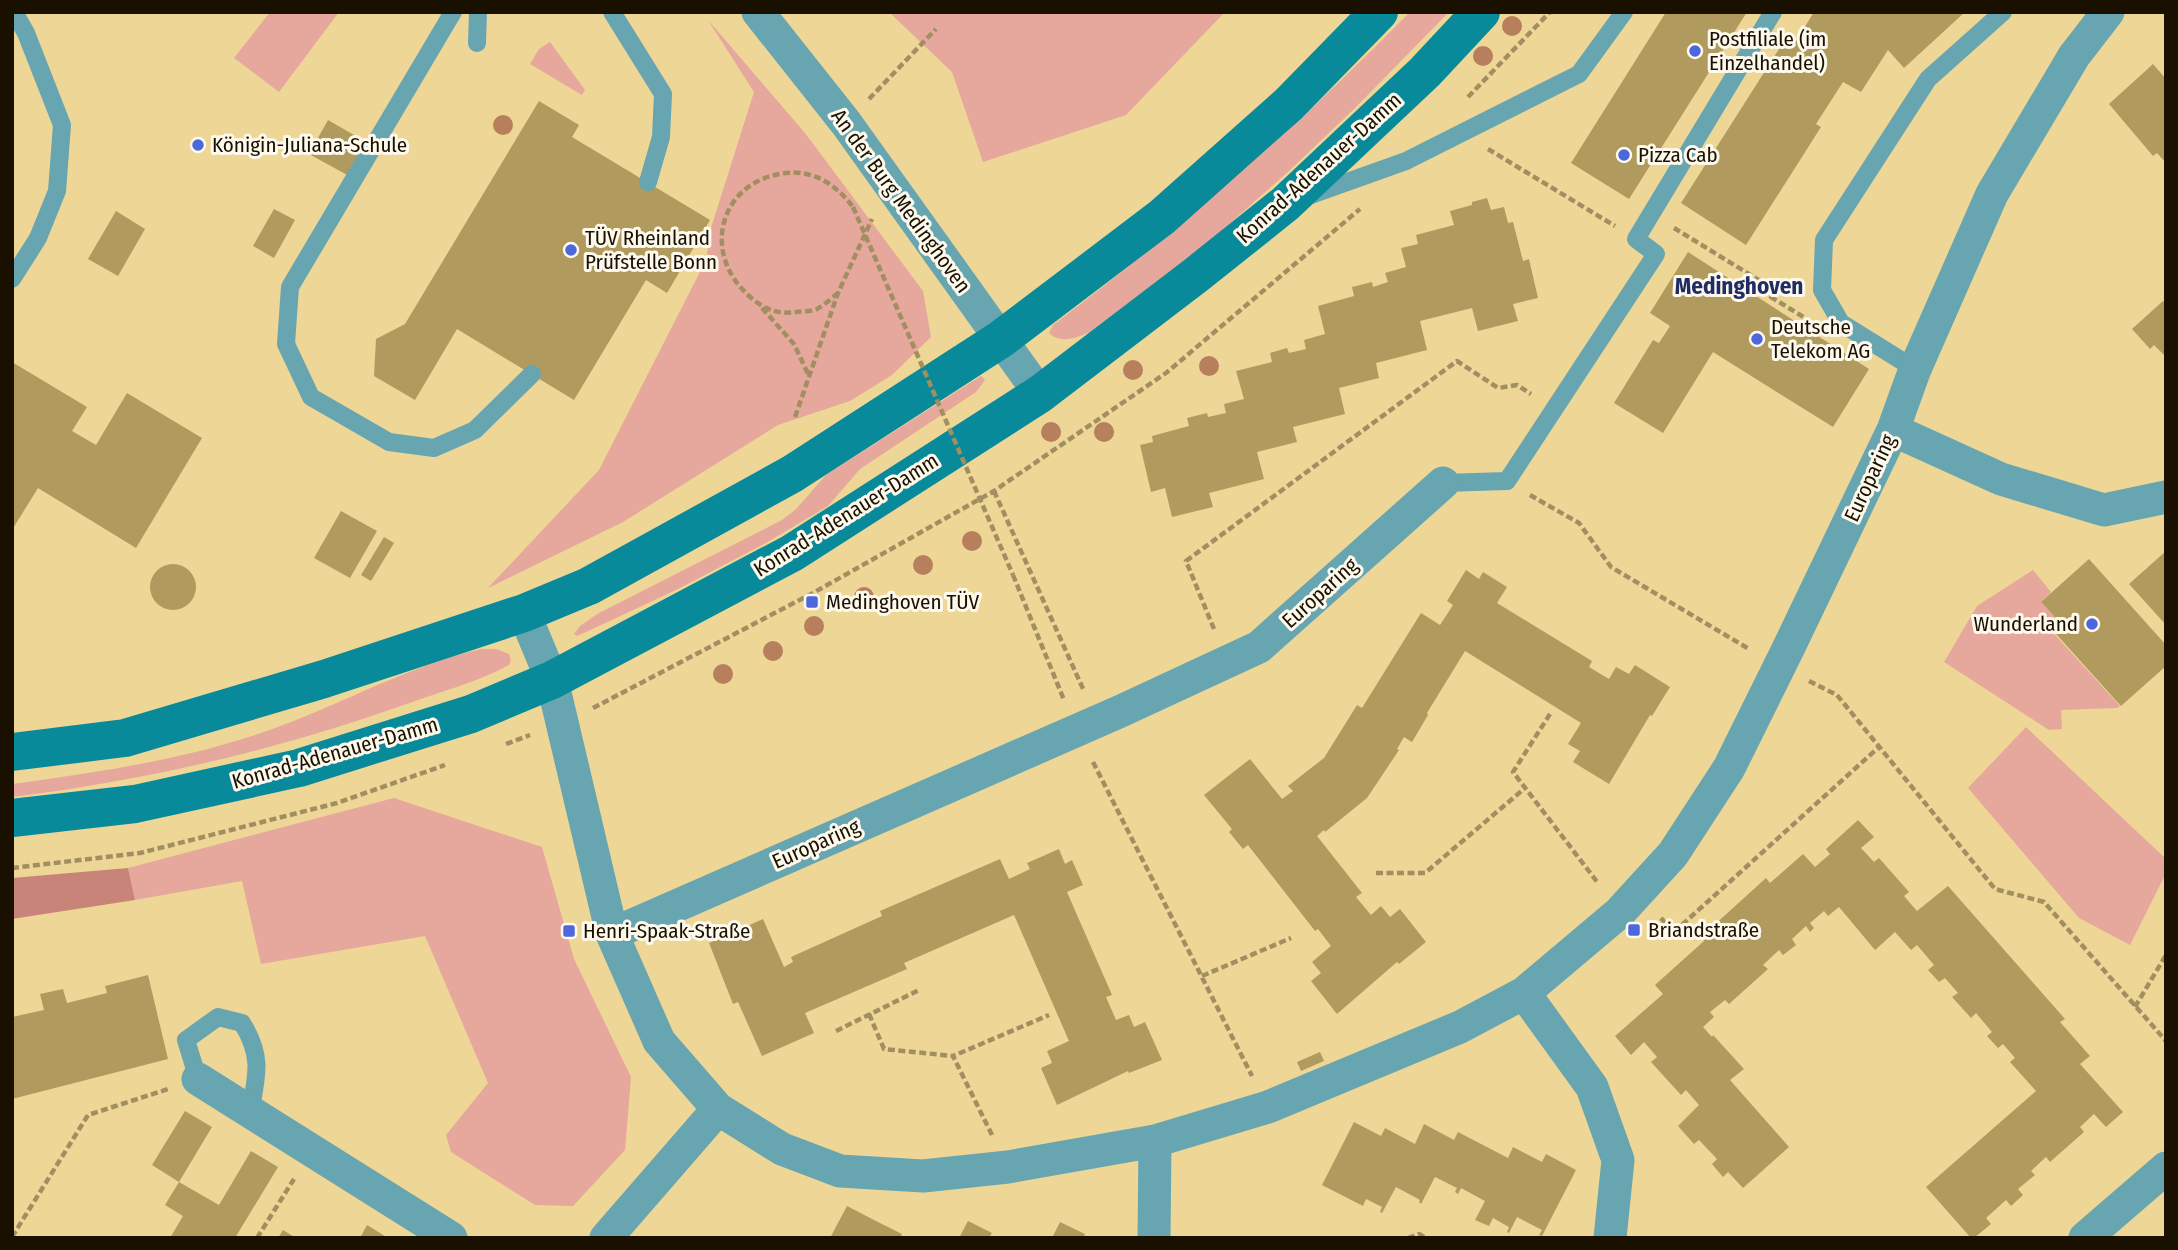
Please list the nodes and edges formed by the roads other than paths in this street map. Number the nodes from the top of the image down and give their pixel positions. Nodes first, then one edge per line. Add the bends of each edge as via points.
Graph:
1 (14, 12) edge
2 (453, 12) edge
3 (478, 12) edge
4 (612, 12) edge
5 (758, 12) edge
6 (1379, 12) edge
7 (1481, 12) edge
8 (1623, 12) edge
9 (1773, 12) edge
10 (2003, 12) edge
11 (2108, 12) edge
12 (477, 43) dead end
13 (648, 182) dead end
14 (1285, 204) junction
15 (12, 279) edge
16 (1001, 339) junction
17 (1915, 369) junction
18 (532, 374) dead end
19 (1040, 394) junction
20 (1894, 430) junction
21 (1443, 483) joint
22 (2166, 497) edge
23 (524, 613) junction
24 (552, 680) junction
25 (12, 752) edge
26 (12, 818) edge
27 (612, 934) junction
28 (1524, 993) junction
29 (198, 1079) joint
30 (718, 1109) junction
31 (250, 1112) junction
32 (1155, 1142) junction
33 (2166, 1168) edge
34 (451, 1238) edge
35 (606, 1238) edge
36 (1154, 1238) edge
37 (1610, 1238) edge
38 (2085, 1238) edge

1 - 15 lane via 62,125 57,191 38,238
2 - 18 lane via 290,287 286,344 311,397 389,442 434,448 475,430
3 - 12 lane
4 - 13 lane via 663,94 661,137
5 - 16 street, An der Burg Medinghoven via 846,123
6 - 16 main road via 1289,104 1162,217
7 - 14 main road, Konrad-Adenauer-Damm via 1425,72
8 - 14 lane via 1579,74 1406,161
9 - 21 lane, Europaring via 1636,239 1656,254 1507,481
10 - 17 lane via 1928,79 1824,240 1822,290 1841,323
11 - 17 street, Europaring via 2074,56 1992,194
14 - 19 main road, Konrad-Adenauer-Damm
16 - 19 street, An der Burg Medinghoven
16 - 23 main road via 792,474 589,586
17 - 20 street, Europaring
19 - 24 main road, Konrad-Adenauer-Damm via 792,553
20 - 22 street via 2001,479 2104,510
20 - 28 street, Europaring via 1729,768 1673,854 1620,912
21 - 27 street, Europaring via 1259,647
23 - 24 street, Europaring
23 - 25 main road via 125,738
24 - 26 main road, Konrad-Adenauer-Damm via 471,715 299,768 135,804
24 - 27 street, Europaring
27 - 30 street, Europaring via 659,1041
28 - 32 street, Europaring via 1461,1027 1268,1107
28 - 37 street via 1597,1099 1618,1160
29 - 31 street
29 - 31 lane via 187,1040 218,1017 242,1023 254,1041 258,1073
30 - 32 street, Europaring via 782,1149 840,1171 923,1176
30 - 35 street
31 - 34 street
32 - 36 street
33 - 38 street

